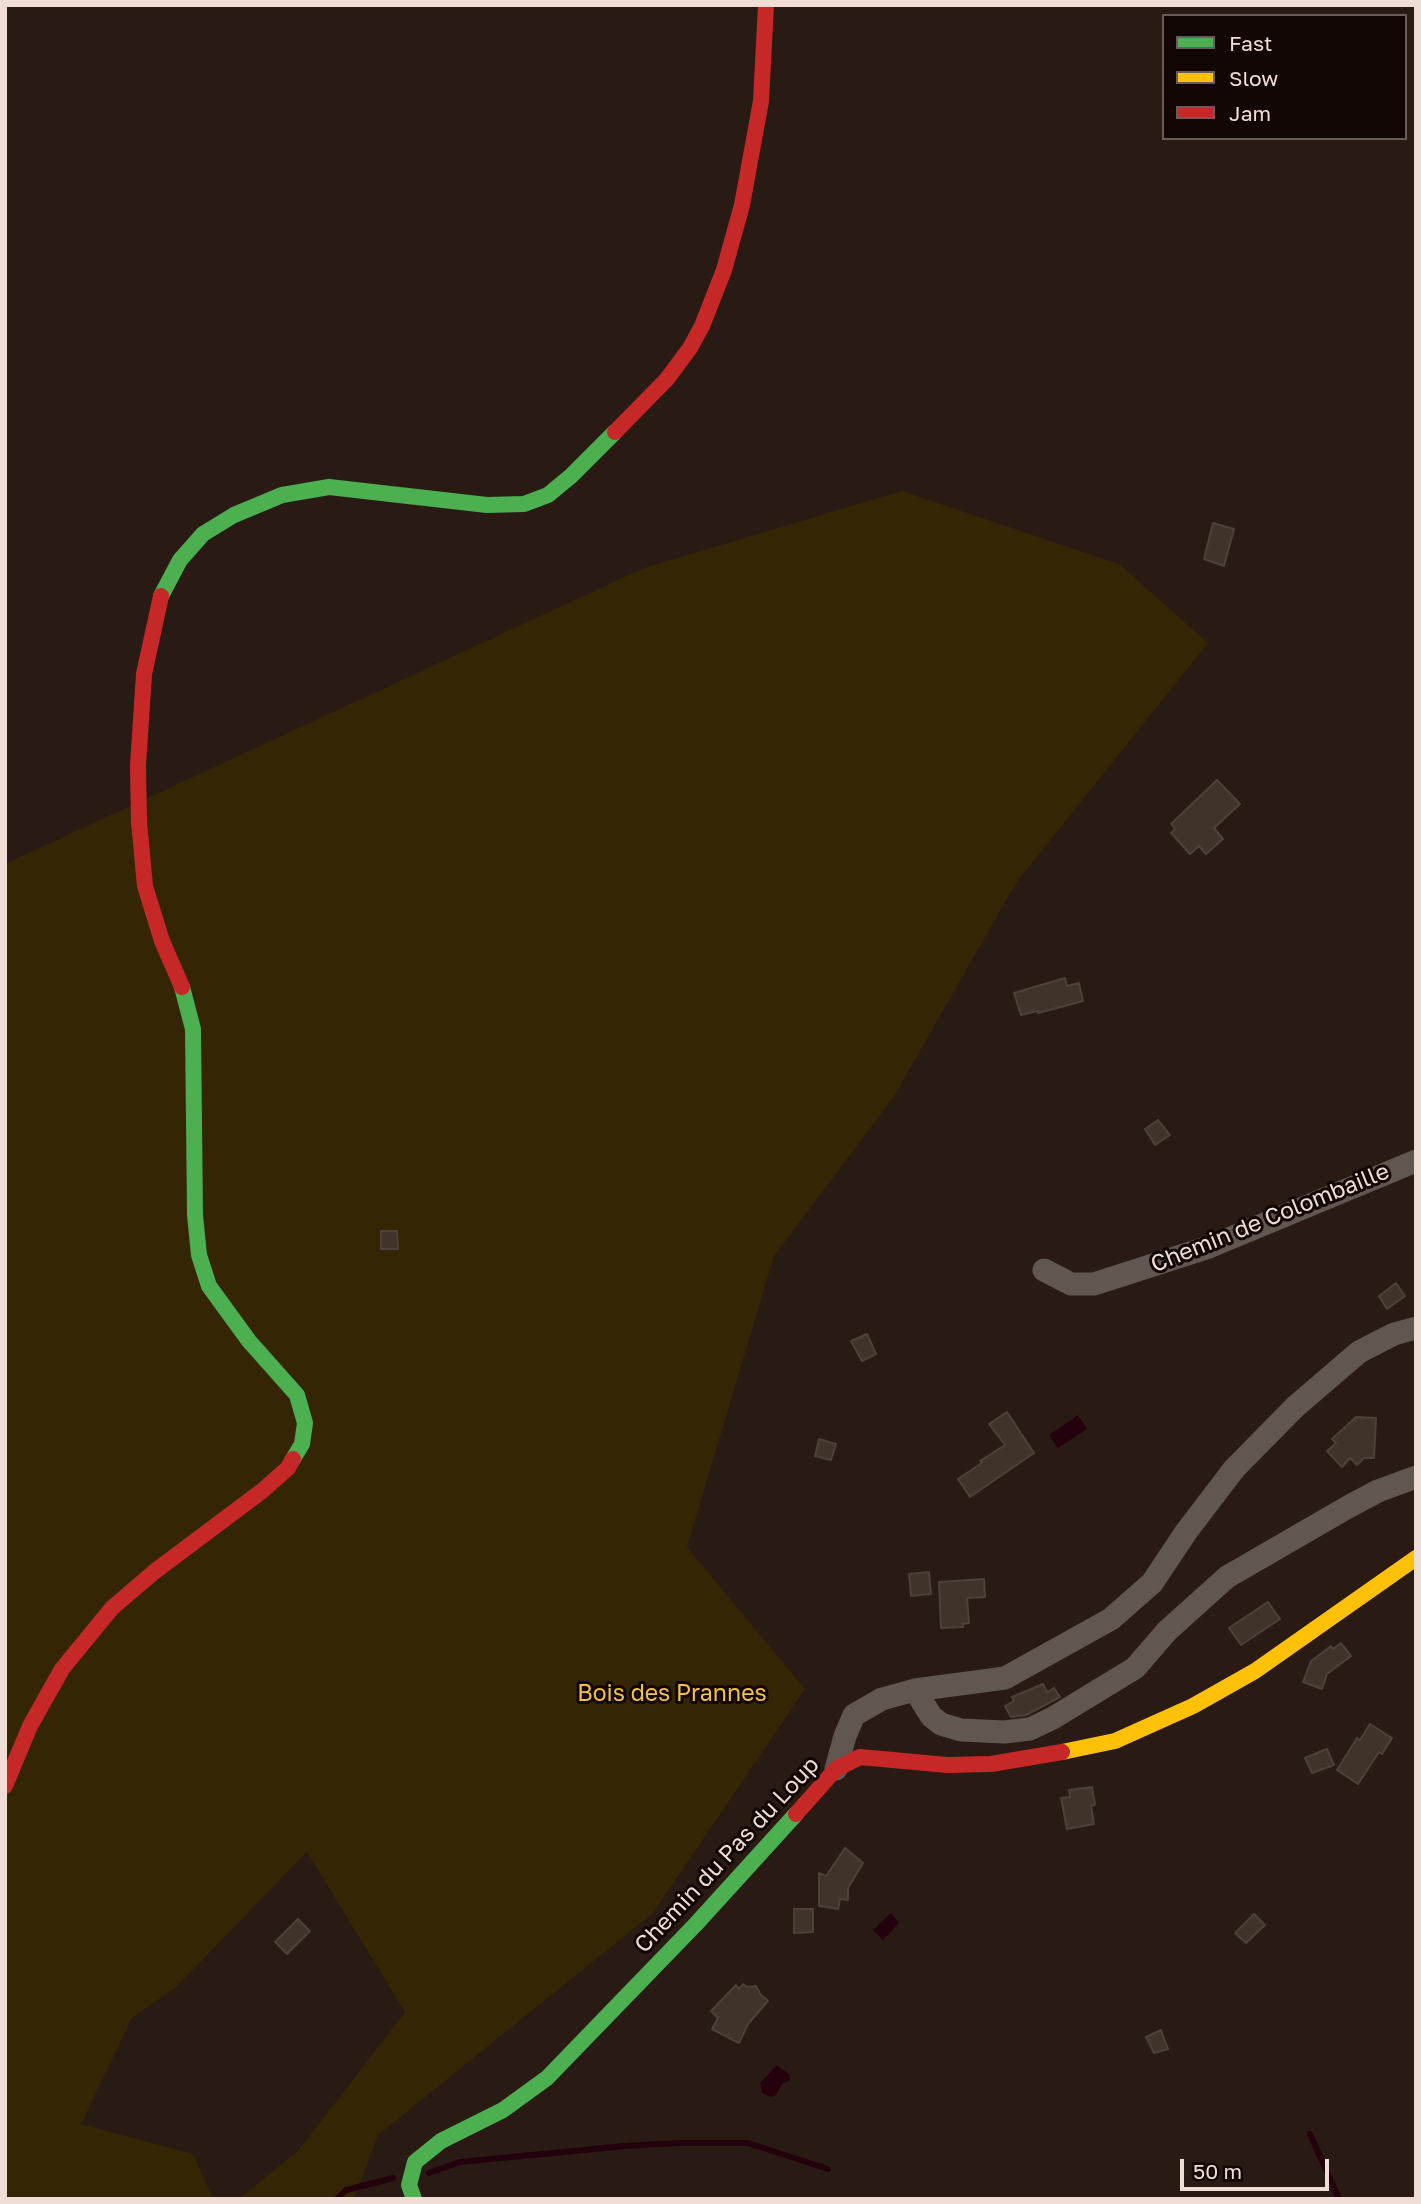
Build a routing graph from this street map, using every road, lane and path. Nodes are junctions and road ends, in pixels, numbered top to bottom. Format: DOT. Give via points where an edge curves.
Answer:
graph roads {
  1 [pos="766,5"];
  2 [pos="1416,1161"];
  3 [pos="1044,1270"];
  4 [pos="1416,1328"];
  5 [pos="1416,1478"];
  6 [pos="1416,1558"];
  7 [pos="915,1690"];
  8 [pos="836,1769"];
  9 [pos="5,1786"];
  10 [pos="414,2199"];
  1 -- 9 [label="street" via="761,101 742,205 702,326 667,379 571,475 548,495 524,504 329,487 282,495 203,534 162,591 144,674 139,822 145,886 193,1029 199,1255 209,1286 248,1341 297,1395 305,1423 302,1444 288,1468 112,1608 62,1670 30,1726"];
  2 -- 3 [label="street, Chemin de Colombaille" via="1209,1247 1094,1284 1072,1284"];
  4 -- 7 [label="street" via="1359,1352 1295,1407 1234,1469 1152,1583 1111,1619 1005,1678"];
  5 -- 7 [label="street" via="1378,1491 1227,1577 1167,1631 1135,1668 1030,1729 961,1731 930,1716"];
  6 -- 8 [label="street, Chemin du Pas du Loup" via="1255,1671 1193,1706 1115,1741 991,1764 860,1758"];
  7 -- 8 [label="street" via="882,1699 854,1715"];
  8 -- 10 [label="street, Chemin du Pas du Loup" via="696,1924 547,2078 503,2109 441,2141 415,2162 409,2185"];
}
